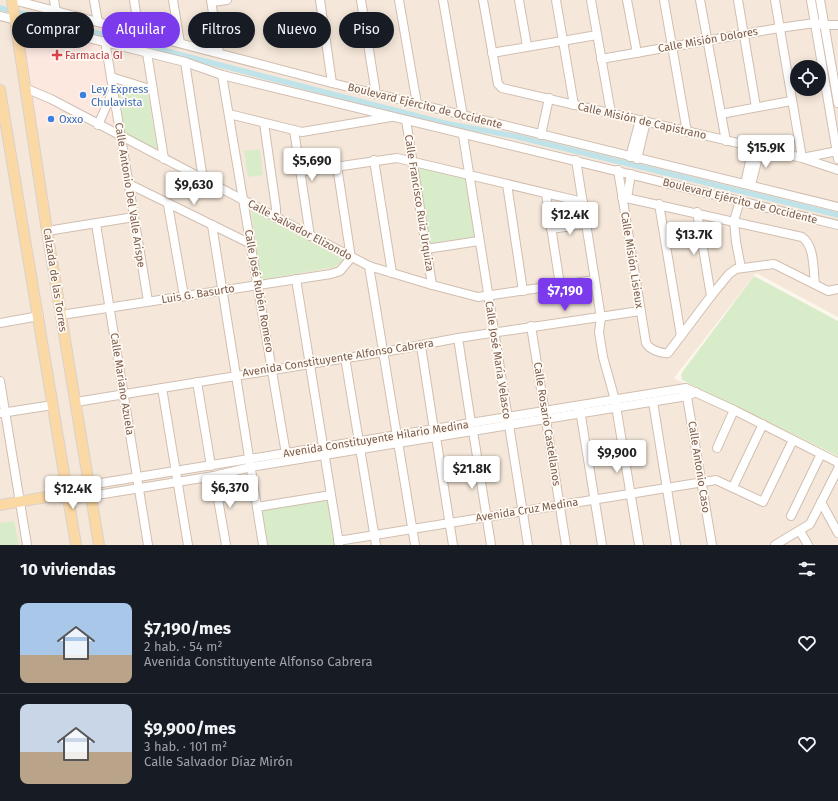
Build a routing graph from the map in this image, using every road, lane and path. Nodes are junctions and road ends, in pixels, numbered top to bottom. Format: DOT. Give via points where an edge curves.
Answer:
graph roads {
  1 [pos="54,0"];
  2 [pos="94,0"];
  3 [pos="134,0"];
  4 [pos="173,0"];
  5 [pos="227,0"];
  6 [pos="320,0"];
  7 [pos="361,0"];
  8 [pos="399,0"];
  9 [pos="443,0"];
  10 [pos="483,0"];
  11 [pos="519,0"];
  12 [pos="556,0"];
  13 [pos="591,0"];
  14 [pos="627,0"];
  15 [pos="664,0"];
  16 [pos="700,0"];
  17 [pos="738,0"];
  18 [pos="775,0"];
  19 [pos="811,0"];
  20 [pos="820,0"];
  21 [pos="211,1"];
  22 [pos="13,7"];
  23 [pos="56,12"];
  24 [pos="136,12"];
  25 [pos="175,12"];
  26 [pos="0,16"];
  27 [pos="94,21"];
  28 [pos="98,22"];
  29 [pos="102,23"];
  30 [pos="815,23"];
  31 [pos="824,25"];
  32 [pos="838,25"];
  33 [pos="779,28"];
  34 [pos="744,33"];
  35 [pos="597,35"];
  36 [pos="102,40"];
  37 [pos="706,40"];
  38 [pos="563,41"];
  39 [pos="180,43"];
  40 [pos="527,46"];
  41 [pos="672,46"];
  42 [pos="106,48"];
  43 [pos="130,48"];
  44 [pos="492,52"];
  45 [pos="147,53"];
  46 [pos="219,53"];
  47 [pos="637,53"];
  48 [pos="601,59"];
  49 [pos="185,62"];
  50 [pos="834,64"];
  51 [pos="222,75"];
  52 [pos="111,77"];
  53 [pos="332,83"];
  54 [pos="25,88"];
  55 [pos="0,90"];
  56 [pos="153,90"];
  57 [pos="113,91"];
  58 [pos="376,94"];
  59 [pos="549,98"];
  60 [pos="791,101"];
  61 [pos="838,103"];
  62 [pos="417,104"];
  63 [pos="574,105"];
  64 [pos="756,107"];
  65 [pos="611,113"];
  66 [pos="229,114"];
  67 [pos="721,114"];
  68 [pos="463,116"];
  69 [pos="396,117"];
  70 [pos="406,120"];
  71 [pos="643,121"];
  72 [pos="3,122"];
  73 [pos="264,123"];
  74 [pos="98,125"];
  75 [pos="294,130"];
  76 [pos="687,132"];
  77 [pos="463,135"];
  78 [pos="541,135"];
  79 [pos="121,137"];
  80 [pos="726,141"];
  81 [pos="757,148"];
  82 [pos="837,154"];
  83 [pos="633,158"];
  84 [pos="802,158"];
  85 [pos="164,159"];
  86 [pos="374,160"];
  87 [pos="576,160"];
  88 [pos="412,162"];
  89 [pos="337,166"];
  90 [pos="618,170"];
  91 [pos="838,170"];
  92 [pos="300,172"];
  93 [pos="632,174"];
  94 [pos="468,175"];
  95 [pos="203,179"];
  96 [pos="128,184"];
  97 [pos="507,184"];
  98 [pos="748,184"];
  99 [pos="546,194"];
  100 [pos="624,197"];
  101 [pos="244,200"];
  102 [pos="740,200"];
  103 [pos="583,202"];
  104 [pos="168,204"];
  105 [pos="659,204"];
  106 [pos="838,207"];
  107 [pos="697,212"];
  108 [pos="134,217"];
  109 [pos="276,218"];
  110 [pos="734,221"];
  111 [pos="96,224"];
  112 [pos="586,224"];
  113 [pos="212,225"];
  114 [pos="838,225"];
  115 [pos="551,229"];
  116 [pos="47,231"];
  117 [pos="310,236"];
  118 [pos="479,241"];
  119 [pos="251,244"];
  120 [pos="426,249"];
  121 [pos="351,258"];
  122 [pos="369,266"];
  123 [pos="741,268"];
  124 [pos="392,273"];
  125 [pos="296,279"];
  126 [pos="595,280"];
  127 [pos="815,284"];
  128 [pos="258,285"];
  129 [pos="432,285"];
  130 [pos="560,285"];
  131 [pos="222,290"];
  132 [pos="838,290"];
  133 [pos="523,291"];
  134 [pos="828,291"];
  135 [pos="184,296"];
  136 [pos="488,296"];
  137 [pos="711,296"];
  138 [pos="838,296"];
  139 [pos="148,301"];
  140 [pos="109,308"];
  141 [pos="640,311"];
  142 [pos="61,315"];
  143 [pos="39,316"];
  144 [pos="601,318"];
  145 [pos="0,322"];
  146 [pos="531,326"];
  147 [pos="494,332"];
  148 [pos="681,336"];
  149 [pos="458,338"];
  150 [pos="421,346"];
  151 [pos="384,352"];
  152 [pos="345,357"];
  153 [pos="310,363"];
  154 [pos="272,369"];
  155 [pos="236,375"];
  156 [pos="0,381"];
  157 [pos="197,382"];
  158 [pos="162,388"];
  159 [pos="687,392"];
  160 [pos="124,395"];
  161 [pos="76,402"];
  162 [pos="653,402"];
  163 [pos="616,404"];
  164 [pos="53,405"];
  165 [pos="580,410"];
  166 [pos="734,410"];
  167 [pos="3,413"];
  168 [pos="545,416"];
  169 [pos="508,422"];
  170 [pos="763,424"];
  171 [pos="472,427"];
  172 [pos="435,434"];
  173 [pos="398,439"];
  174 [pos="793,440"];
  175 [pos="359,446"];
  176 [pos="717,448"];
  177 [pos="324,451"];
  178 [pos="286,454"];
  179 [pos="821,454"];
  180 [pos="250,463"];
  181 [pos="838,465"];
  182 [pos="211,466"];
  183 [pos="176,471"];
  184 [pos="214,476"];
  185 [pos="137,478"];
  186 [pos="177,482"];
  187 [pos="702,483"];
  188 [pos="89,485"];
  189 [pos="666,487"];
  190 [pos="733,487"];
  191 [pos="139,488"];
  192 [pos="630,493"];
  193 [pos="64,495"];
  194 [pos="331,495"];
  195 [pos="91,496"];
  196 [pos="594,499"];
  197 [pos="20,502"];
  198 [pos="822,502"];
  199 [pos="560,504"];
  200 [pos="0,505"];
  201 [pos="257,507"];
  202 [pos="522,511"];
  203 [pos="487,516"];
  204 [pos="791,516"];
  205 [pos="450,522"];
  206 [pos="412,528"];
  207 [pos="800,531"];
  208 [pos="838,533"];
  209 [pos="375,535"];
  210 [pos="339,543"];
  211 [pos="27,545"];
  212 [pos="76,545"];
  213 [pos="99,545"];
  214 [pos="148,545"];
  215 [pos="188,545"];
  216 [pos="226,545"];
  217 [pos="263,545"];
  218 [pos="376,545"];
  219 [pos="415,545"];
  220 [pos="453,545"];
  221 [pos="492,545"];
  222 [pos="528,545"];
  223 [pos="566,545"];
  224 [pos="602,545"];
  225 [pos="639,545"];
  226 [pos="676,545"];
  227 [pos="712,545"];
  228 [pos="775,545"];
  229 [pos="808,545"];
  1 -- 23 [label="street"];
  2 -- 28 [label="street"];
  3 -- 24 [label="street"];
  4 -- 25 [label="street"];
  5 -- 21 [label="street"];
  6 -- 53 [label="street"];
  7 -- 58 [label="street"];
  8 -- 62 [label="street"];
  9 -- 68 [label="street"];
  10 -- 44 [label="street"];
  11 -- 40 [label="street"];
  12 -- 38 [label="street"];
  13 -- 35 [label="street"];
  14 -- 47 [label="street"];
  15 -- 41 [label="street"];
  16 -- 37 [label="street"];
  17 -- 34 [label="street"];
  18 -- 33 [label="street"];
  19 -- 30 [label="street"];
  20 -- 31 [label="street"];
  21 -- 46 [label="street"];
  22 -- 23 [label="street, Boulevard Ejército de Occidente"];
  22 -- 26 [label="street"];
  22 -- 36 [label="street, Boulevard Ejército de Occidente"];
  22 -- 54 [label="main road, Calzada de las Torres"];
  27 -- 28 [label="street, Boulevard Ejército de Occidente"];
  28 -- 29 [label="street, Boulevard Ejército de Occidente"];
  30 -- 31 [label="street"];
  30 -- 33 [label="street, Calle Misión Dolores"];
  30 -- 82 [label="street"];
  31 -- 32 [label="street"];
  31 -- 50 [label="street"];
  33 -- 34 [label="street, Calle Misión Dolores"];
  33 -- 60 [label="street"];
  34 -- 37 [label="street, Calle Misión Dolores"];
  34 -- 64 [label="street"];
  35 -- 38 [label="street"];
  35 -- 48 [label="street"];
  37 -- 41 [label="street, Calle Misión Dolores"];
  37 -- 67 [label="street"];
  38 -- 40 [label="street"];
  38 -- 63 [label="street"];
  39 -- 46 [label="street, Boulevard Ejército de Occidente"];
  40 -- 44 [label="street"];
  41 -- 47 [label="street, Calle Misión Dolores"];
  41 -- 76 [label="street"];
  42 -- 52 [label="street, Calle Antonio Del Valle Arispe"];
  43 -- 45 [label="street, Boulevard Ejército de Occidente"];
  44 -- 59 [label="street, Calle Misión de Capistrano" via="498,84 502,88"];
  45 -- 49 [label="street, Boulevard Ejército de Occidente"];
  45 -- 56 [label="street"];
  46 -- 53 [label="street, Boulevard Ejército de Occidente"];
  47 -- 48 [label="street, Calle Misión Dolores"];
  48 -- 65 [label="street"];
  49 -- 51 [label="street, Boulevard Ejército de Occidente"];
  49 -- 95 [label="street"];
  50 -- 61 [label="street"];
  51 -- 66 [label="street, Calle José Rubén Romero"];
  51 -- 69 [label="street, Boulevard Ejército de Occidente"];
  52 -- 56 [label="street"];
  52 -- 57 [label="street, Calle Antonio Del Valle Arispe"];
  53 -- 58 [label="street, Boulevard Ejército de Occidente"];
  54 -- 74 [label="street, Calle Salvador Elizondo"];
  54 -- 116 [label="main road, Calzada de las Torres"];
  55 -- 72 [label="main road, Calzada de las Torres"];
  56 -- 85 [label="street"];
  57 -- 74 [label="street"];
  57 -- 79 [label="street, Calle Antonio Del Valle Arispe"];
  58 -- 62 [label="street, Boulevard Ejército de Occidente"];
  59 -- 63 [label="street, Calle Misión de Capistrano"];
  59 -- 78 [label="street"];
  60 -- 64 [label="street"];
  60 -- 84 [label="street"];
  62 -- 68 [label="street, Boulevard Ejército de Occidente"];
  63 -- 65 [label="street, Calle Misión de Capistrano"];
  64 -- 67 [label="street"];
  65 -- 71 [label="street, Calle Misión de Capistrano"];
  66 -- 73 [label="street"];
  66 -- 101 [label="street, Calle José Rubén Romero"];
  67 -- 80 [label="street"];
  68 -- 78 [label="street, Boulevard Ejército de Occidente"];
  69 -- 70 [label="street, Boulevard Ejército de Occidente"];
  69 -- 75 [label="street" via="309,132"];
  70 -- 77 [label="street, Boulevard Ejército de Occidente"];
  70 -- 88 [label="street, Calle Francisco Ruiz Urquiza"];
  71 -- 76 [label="street, Calle Misión de Capistrano"];
  71 -- 83 [label="street"];
  72 -- 143 [label="main road, Calzada de las Torres"];
  73 -- 75 [label="street"];
  73 -- 109 [label="street"];
  74 -- 79 [label="street, Calle Salvador Elizondo"];
  75 -- 92 [label="street"];
  76 -- 80 [label="street, Calle Misión de Capistrano"];
  77 -- 87 [label="street, Boulevard Ejército de Occidente"];
  77 -- 94 [label="street, Calle José María Velasco"];
  78 -- 83 [label="street, Boulevard Ejército de Occidente"];
  79 -- 85 [label="street, Calle Salvador Elizondo"];
  79 -- 96 [label="street, Calle Antonio Del Valle Arispe"];
  80 -- 81 [label="street, Calle Misión de Capistrano"];
  81 -- 84 [label="street, Calle Misión de Capistrano"];
  81 -- 98 [label="street"];
  82 -- 84 [label="street"];
  83 -- 98 [label="street, Boulevard Ejército de Occidente"];
  84 -- 91 [label="street, Calle Misión de Capistrano"];
  85 -- 95 [label="street, Calle Salvador Elizondo"];
  86 -- 88 [label="street" via="390,158"];
  86 -- 89 [label="street"];
  86 -- 124 [label="street"];
  87 -- 90 [label="street, Boulevard Ejército de Occidente"];
  87 -- 103 [label="street"];
  88 -- 94 [label="street"];
  88 -- 120 [label="street, Calle Francisco Ruiz Urquiza"];
  89 -- 92 [label="street"];
  89 -- 121 [label="street"];
  90 -- 93 [label="street, Boulevard Ejército de Occidente"];
  90 -- 100 [label="street, Calle Misión Lisieux"];
  92 -- 117 [label="street"];
  93 -- 100 [label="street, Calle Misión Lisieux"];
  93 -- 102 [label="street, Boulevard Ejército de Occidente"];
  94 -- 97 [label="street"];
  94 -- 118 [label="street, Calle José María Velasco"];
  95 -- 101 [label="street, Calle Salvador Elizondo"];
  96 -- 104 [label="street"];
  96 -- 108 [label="street, Calle Antonio Del Valle Arispe"];
  97 -- 99 [label="street"];
  97 -- 133 [label="street"];
  98 -- 106 [label="street, Boulevard Ejército de Occidente"];
  99 -- 103 [label="street"];
  99 -- 115 [label="street"];
  100 -- 105 [label="street"];
  100 -- 141 [label="street, Calle Misión Lisieux"];
  101 -- 109 [label="street, Calle Salvador Elizondo"];
  101 -- 119 [label="street, Calle José Rubén Romero"];
  102 -- 110 [label="street"];
  102 -- 114 [label="street, Boulevard Ejército de Occidente"];
  103 -- 112 [label="street"];
  104 -- 113 [label="street"];
  104 -- 135 [label="street"];
  105 -- 107 [label="street"];
  105 -- 148 [label="street"];
  107 -- 110 [label="street"];
  107 -- 137 [label="street"];
  108 -- 111 [label="street"];
  108 -- 139 [label="street, Calle Antonio Del Valle Arispe"];
  109 -- 117 [label="street, Calle Salvador Elizondo"];
  110 -- 123 [label="street"];
  110 -- 127 [label="street" via="807,240"];
  111 -- 116 [label="street"];
  111 -- 140 [label="street, Calle Mariano Azuela"];
  112 -- 115 [label="street"];
  112 -- 126 [label="street"];
  113 -- 119 [label="street"];
  113 -- 131 [label="street"];
  115 -- 130 [label="street"];
  116 -- 142 [label="main road, Calzada de las Torres"];
  117 -- 121 [label="street, Calle Salvador Elizondo"];
  118 -- 120 [label="street"];
  118 -- 136 [label="street, Calle José María Velasco"];
  119 -- 128 [label="street, Calle José Rubén Romero"];
  120 -- 129 [label="street, Calle Francisco Ruiz Urquiza"];
  121 -- 122 [label="street, Calle Salvador Elizondo"];
  121 -- 125 [label="street, Luis G. Basurto" via="340,271"];
  122 -- 124 [label="street, Calle Salvador Elizondo"];
  122 -- 151 [label="street"];
  123 -- 127 [label="street" via="774,264"];
  123 -- 137 [label="street" via="729,274"];
  124 -- 129 [label="street, Calle Salvador Elizondo"];
  125 -- 128 [label="street, Luis G. Basurto"];
  125 -- 153 [label="street"];
  126 -- 130 [label="street, Calle Salvador Elizondo"];
  126 -- 144 [label="street"];
  127 -- 134 [label="street"];
  128 -- 131 [label="street, Luis G. Basurto"];
  128 -- 154 [label="street, Calle José Rubén Romero"];
  129 -- 136 [label="street, Calle Salvador Elizondo" via="470,296"];
  130 -- 133 [label="street, Calle Salvador Elizondo"];
  131 -- 135 [label="street, Luis G. Basurto"];
  131 -- 155 [label="street"];
  132 -- 134 [label="street"];
  133 -- 136 [label="street, Calle Salvador Elizondo"];
  134 -- 138 [label="street"];
  135 -- 139 [label="street, Luis G. Basurto"];
  136 -- 147 [label="street, Calle José María Velasco"];
  137 -- 148 [label="street"];
  139 -- 140 [label="street, Luis G. Basurto"];
  140 -- 142 [label="street, Luis G. Basurto"];
  140 -- 160 [label="street, Calle Mariano Azuela"];
  141 -- 144 [label="street, Avenida Constituyente Alfonso Cabrera"];
  141 -- 148 [label="street, Calle Misión Lisieux" via="646,343 650,348 668,353"];
  142 -- 161 [label="main road, Calzada de las Torres"];
  143 -- 145 [label="street"];
  143 -- 164 [label="main road, Calzada de las Torres"];
  144 -- 146 [label="street, Avenida Constituyente Alfonso Cabrera"];
  144 -- 163 [label="street" via="599,332 602,357"];
  146 -- 147 [label="street, Avenida Constituyente Alfonso Cabrera"];
  146 -- 168 [label="street, Calle Rosario Castellanos"];
  147 -- 149 [label="street, Avenida Constituyente Alfonso Cabrera"];
  147 -- 169 [label="street, Calle José María Velasco"];
  149 -- 150 [label="street, Avenida Constituyente Alfonso Cabrera"];
  149 -- 171 [label="street"];
  150 -- 151 [label="street, Avenida Constituyente Alfonso Cabrera"];
  150 -- 172 [label="street"];
  151 -- 152 [label="street, Avenida Constituyente Alfonso Cabrera"];
  151 -- 173 [label="street"];
  152 -- 153 [label="street, Avenida Constituyente Alfonso Cabrera"];
  152 -- 175 [label="street"];
  153 -- 154 [label="street, Avenida Constituyente Alfonso Cabrera"];
  153 -- 177 [label="street"];
  154 -- 155 [label="street, Avenida Constituyente Alfonso Cabrera"];
  154 -- 178 [label="street, Calle José Rubén Romero"];
  155 -- 157 [label="street, Avenida Constituyente Alfonso Cabrera"];
  155 -- 180 [label="street"];
  156 -- 167 [label="street"];
  157 -- 158 [label="street, Avenida Constituyente Alfonso Cabrera"];
  157 -- 182 [label="street"];
  158 -- 160 [label="street, Avenida Constituyente Alfonso Cabrera"];
  158 -- 183 [label="street"];
  159 -- 162 [label="street, Avenida Constituyente Hilario Medina"];
  159 -- 163 [label="street, Avenida Constituyente Hilario Medina"];
  159 -- 166 [label="street" via="696,392"];
  159 -- 187 [label="street, Calle Antonio Caso"];
  160 -- 161 [label="street, Avenida Constituyente Alfonso Cabrera"];
  160 -- 185 [label="street, Calle Mariano Azuela"];
  161 -- 188 [label="main road, Calzada de las Torres"];
  162 -- 163 [label="street, Avenida Constituyente Hilario Medina"];
  162 -- 189 [label="street"];
  163 -- 165 [label="street, Avenida Constituyente Hilario Medina"];
  163 -- 192 [label="street"];
  164 -- 167 [label="street"];
  164 -- 193 [label="main road, Calzada de las Torres"];
  165 -- 168 [label="street, Avenida Constituyente Hilario Medina"];
  165 -- 196 [label="street"];
  166 -- 170 [label="street"];
  166 -- 176 [label="street"];
  167 -- 197 [label="street"];
  168 -- 169 [label="street, Avenida Constituyente Hilario Medina"];
  168 -- 199 [label="street, Calle Rosario Castellanos"];
  169 -- 171 [label="street, Avenida Constituyente Hilario Medina"];
  169 -- 202 [label="street, Calle José María Velasco"];
  170 -- 174 [label="street"];
  170 -- 190 [label="street"];
  171 -- 172 [label="street, Avenida Constituyente Hilario Medina"];
  171 -- 203 [label="street"];
  172 -- 173 [label="street, Avenida Constituyente Hilario Medina"];
  172 -- 205 [label="street"];
  173 -- 175 [label="street, Avenida Constituyente Hilario Medina"];
  173 -- 206 [label="street"];
  174 -- 179 [label="street"];
  174 -- 190 [label="street" via="762,502"];
  175 -- 177 [label="street, Avenida Constituyente Hilario Medina"];
  175 -- 209 [label="street"];
  177 -- 178 [label="street, Avenida Constituyente Hilario Medina"];
  177 -- 180 [label="street, Avenida Constituyente Hilario Medina"];
  177 -- 194 [label="street"];
  178 -- 180 [label="street, Avenida Constituyente Hilario Medina"];
  179 -- 181 [label="street"];
  179 -- 204 [label="street"];
  180 -- 182 [label="street, Avenida Constituyente Hilario Medina"];
  180 -- 184 [label="street, Avenida Constituyente Hilario Medina"];
  180 -- 201 [label="street"];
  181 -- 198 [label="street"];
  182 -- 183 [label="street, Avenida Constituyente Hilario Medina"];
  183 -- 185 [label="street, Avenida Constituyente Hilario Medina"];
  183 -- 186 [label="street"];
  184 -- 186 [label="street, Avenida Constituyente Hilario Medina"];
  184 -- 216 [label="street"];
  185 -- 188 [label="street, Avenida Constituyente Hilario Medina"];
  185 -- 191 [label="street, Calle Mariano Azuela"];
  186 -- 191 [label="street, Avenida Constituyente Hilario Medina"];
  186 -- 215 [label="street"];
  187 -- 189 [label="street, Avenida Cruz Medina"];
  187 -- 190 [label="street, Avenida Cruz Medina" via="716,480"];
  187 -- 227 [label="street, Calle Antonio Caso"];
  188 -- 193 [label="main road, Avenida Constituyente Hilario Medina"];
  188 -- 195 [label="main road, Calzada de las Torres"];
  189 -- 192 [label="street, Avenida Cruz Medina"];
  189 -- 226 [label="street"];
  191 -- 195 [label="street, Avenida Constituyente Hilario Medina"];
  191 -- 214 [label="street, Calle Mariano Azuela"];
  192 -- 196 [label="street, Avenida Cruz Medina"];
  192 -- 225 [label="street"];
  193 -- 195 [label="main road, Avenida Constituyente Hilario Medina"];
  193 -- 197 [label="main road, Avenida Constituyente Hilario Medina"];
  193 -- 212 [label="main road, Calzada de las Torres"];
  194 -- 201 [label="street"];
  194 -- 210 [label="street"];
  195 -- 213 [label="main road, Calzada de las Torres"];
  196 -- 199 [label="street, Avenida Cruz Medina"];
  196 -- 224 [label="street"];
  197 -- 200 [label="main road, Avenida Constituyente Hilario Medina"];
  197 -- 211 [label="street"];
  198 -- 207 [label="street" via="810,524"];
  198 -- 208 [label="street"];
  199 -- 202 [label="street, Avenida Cruz Medina"];
  199 -- 223 [label="street, Calle Rosario Castellanos"];
  201 -- 217 [label="street"];
  202 -- 203 [label="street, Avenida Cruz Medina"];
  202 -- 222 [label="street, Calle José María Velasco"];
  203 -- 205 [label="street, Avenida Cruz Medina"];
  203 -- 221 [label="street"];
  205 -- 206 [label="street, Avenida Cruz Medina"];
  205 -- 220 [label="street"];
  206 -- 209 [label="street, Avenida Cruz Medina"];
  206 -- 219 [label="street"];
  207 -- 228 [label="street"];
  207 -- 229 [label="street"];
  209 -- 210 [label="street, Avenida Cruz Medina"];
  209 -- 218 [label="street"];
}
